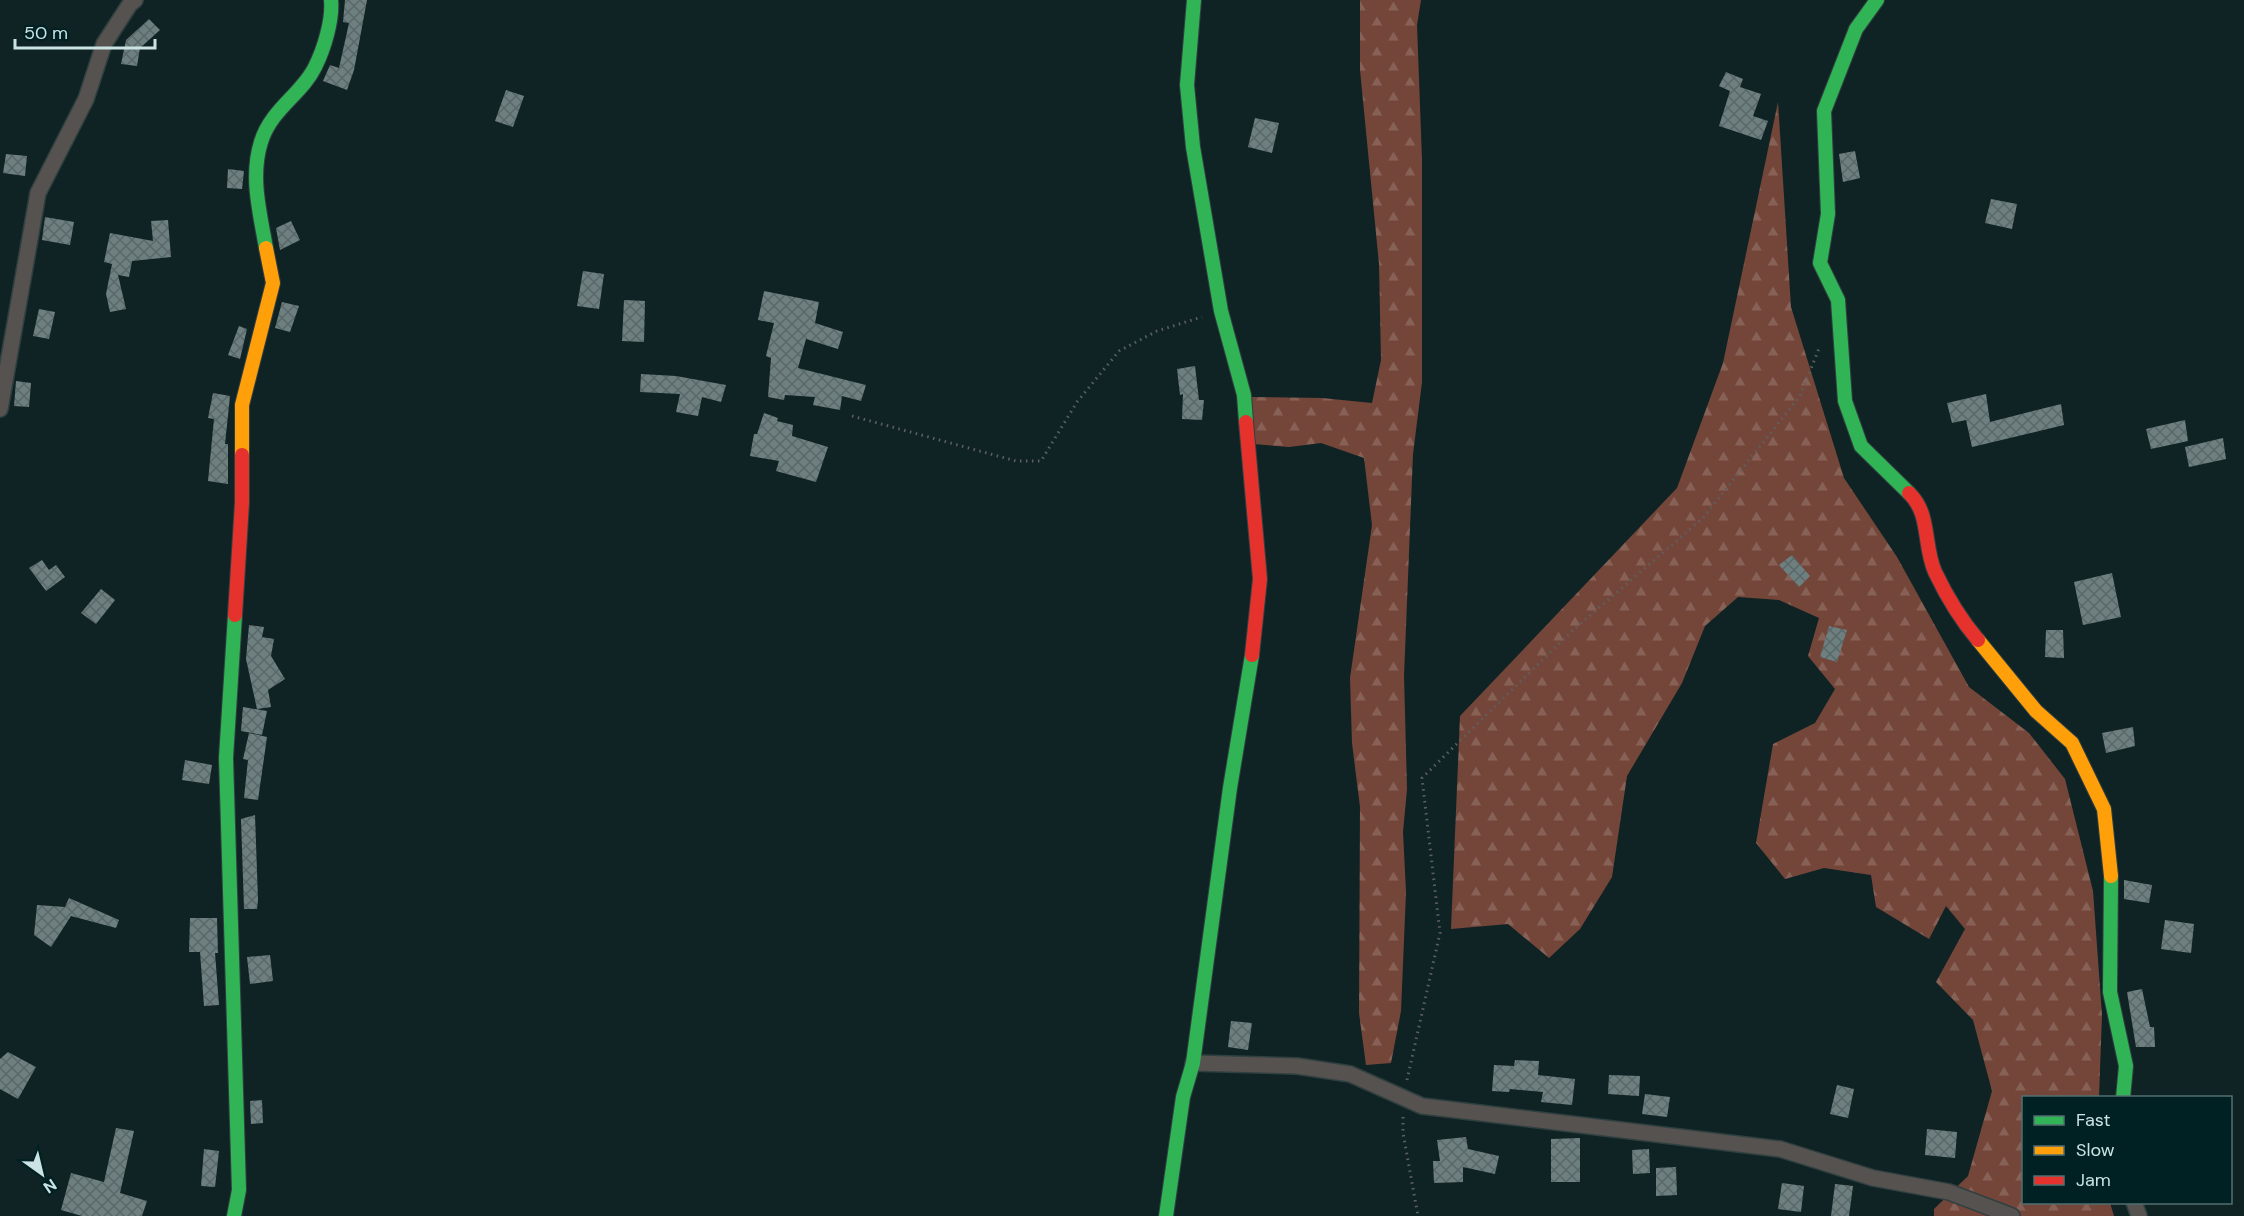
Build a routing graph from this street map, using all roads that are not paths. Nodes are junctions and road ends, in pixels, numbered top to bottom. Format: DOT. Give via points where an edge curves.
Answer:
graph roads {
  1 [pos="135,0"];
  2 [pos="331,0"];
  3 [pos="1194,0"];
  4 [pos="1877,0"];
  5 [pos="0,409"];
  6 [pos="1193,1063"];
  7 [pos="2123,1096"];
  8 [pos="234,1216"];
  9 [pos="1166,1216"];
  10 [pos="2012,1216"];
  1 -- 5 [label="street" via="104,44 86,99 38,193"];
  2 -- 8 [label="street" via="332,13 315,68 275,114 261,142 255,189 273,283 242,405 242,503 226,758 239,1190"];
  3 -- 6 [label="street" via="1187,84 1193,147 1221,311 1244,395 1260,579"];
  4 -- 7 [label="street" via="1856,29 1824,111 1828,214 1820,263 1838,300 1845,401 1862,446 1920,503 1934,570 1967,627 2036,711 2072,743 2104,809 2111,877 2109,992 2126,1066"];
  6 -- 9 [label="street" via="1183,1097"];
  6 -- 10 [label="street" via="1297,1066 1350,1074 1422,1106 1780,1149 1874,1178 1949,1192"];
}
